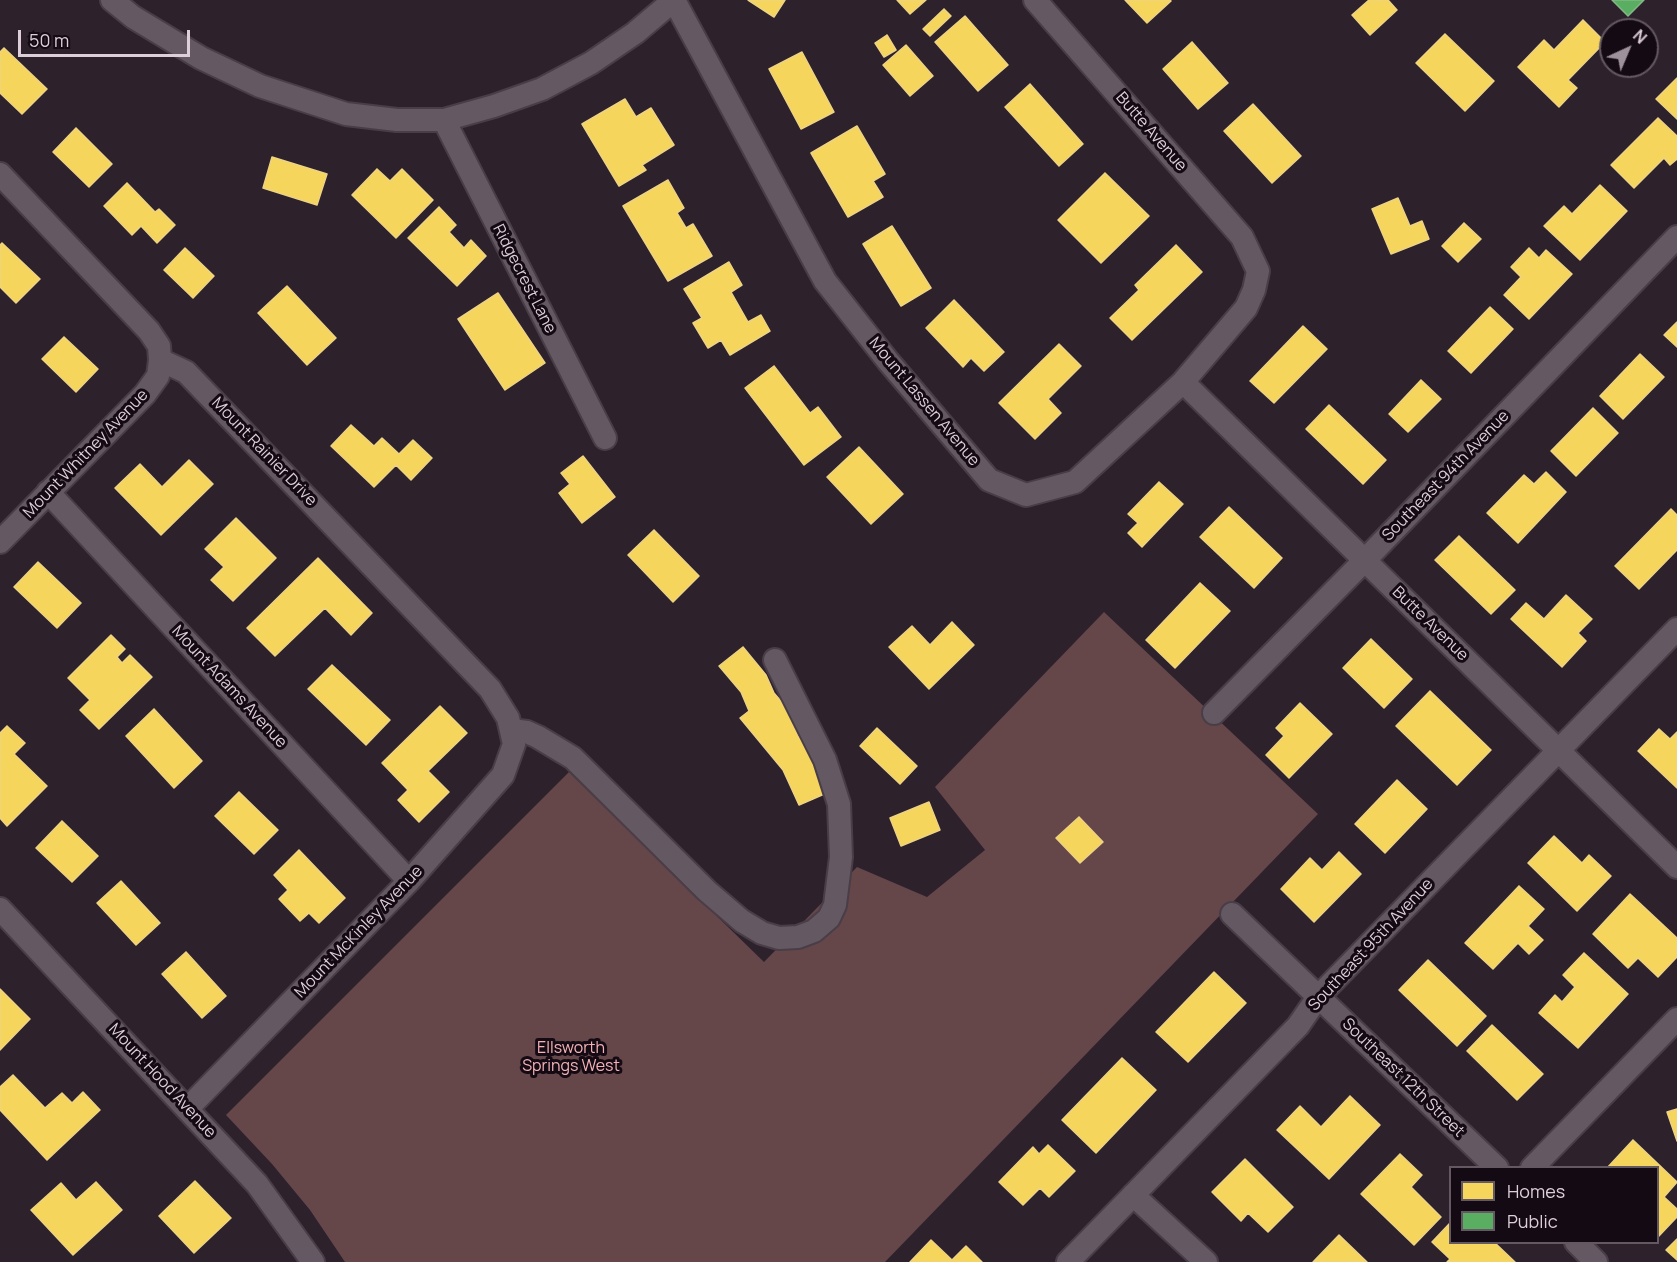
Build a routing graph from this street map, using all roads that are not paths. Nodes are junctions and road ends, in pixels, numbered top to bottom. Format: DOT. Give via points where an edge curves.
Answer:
graph roads {
  1 [pos="112,0"];
  2 [pos="674,0"];
  3 [pos="1035,0"];
  4 [pos="444,120"];
  5 [pos="0,174"];
  6 [pos="1677,237"];
  7 [pos="1258,271"];
  8 [pos="160,360"];
  9 [pos="1183,382"];
  10 [pos="605,438"];
  11 [pos="48,492"];
  12 [pos="0,542"];
  13 [pos="1365,560"];
  14 [pos="1677,629"];
  15 [pos="775,660"];
  16 [pos="1214,713"];
  17 [pos="513,737"];
  18 [pos="1559,751"];
  19 [pos="1677,867"];
  20 [pos="409,882"];
  21 [pos="0,909"];
  22 [pos="1232,914"];
  23 [pos="1318,997"];
  24 [pos="1677,1019"];
  25 [pos="188,1108"];
  26 [pos="1496,1166"];
  27 [pos="1533,1166"];
  28 [pos="1133,1196"];
  29 [pos="1578,1244"];
  30 [pos="313,1262"];
  31 [pos="1068,1262"];
  32 [pos="1206,1262"];
  33 [pos="1596,1262"];
  1 -- 4 [label="street" via="201,58 260,86 346,114"];
  2 -- 4 [label="street" via="591,63 542,88"];
  2 -- 9 [label="street, Mount Lassen Avenue" via="825,281 989,480 1026,495 1075,482"];
  3 -- 7 [label="street, Butte Avenue" via="1242,237"];
  4 -- 10 [label="street, Ridgecrest Lane"];
  5 -- 8 [label="street" via="149,331 159,346"];
  6 -- 13 [label="street, Southeast 94th Avenue"];
  7 -- 9 [label="street, Mount Lassen Avenue" via="1246,308"];
  8 -- 11 [label="street, Mount Whitney Avenue" via="158,376 145,394"];
  8 -- 17 [label="street, Mount Rainier Drive" via="186,372 490,689 508,718"];
  9 -- 13 [label="street, Butte Avenue"];
  11 -- 12 [label="street, Mount Whitney Avenue"];
  11 -- 20 [label="street, Mount Adams Avenue"];
  13 -- 16 [label="street, Southeast 94th Avenue"];
  13 -- 18 [label="street, Butte Avenue"];
  14 -- 18 [label="street, Southeast 95th Avenue"];
  15 -- 17 [label="street" via="825,760 839,804 841,857 835,905 829,918 814,931 798,937 778,938 742,921 573,758 527,732"];
  17 -- 20 [label="street, Mount McKinley Avenue" via="503,775"];
  18 -- 19 [label="street, Butte Avenue"];
  18 -- 23 [label="street, Southeast 95th Avenue"];
  20 -- 25 [label="street, Mount McKinley Avenue"];
  21 -- 25 [label="street, Mount Hood Avenue"];
  22 -- 23 [label="street, Southeast 12th Street"];
  23 -- 26 [label="street, Southeast 12th Street"];
  23 -- 28 [label="street, Southeast 95th Avenue" via="1298,1026"];
  24 -- 27 [label="street"];
  25 -- 30 [label="street, Mount Hood Avenue" via="257,1184"];
  28 -- 31 [label="street, Southeast 95th Avenue"];
  28 -- 32 [label="street"];
  29 -- 33 [label="street"];
}
